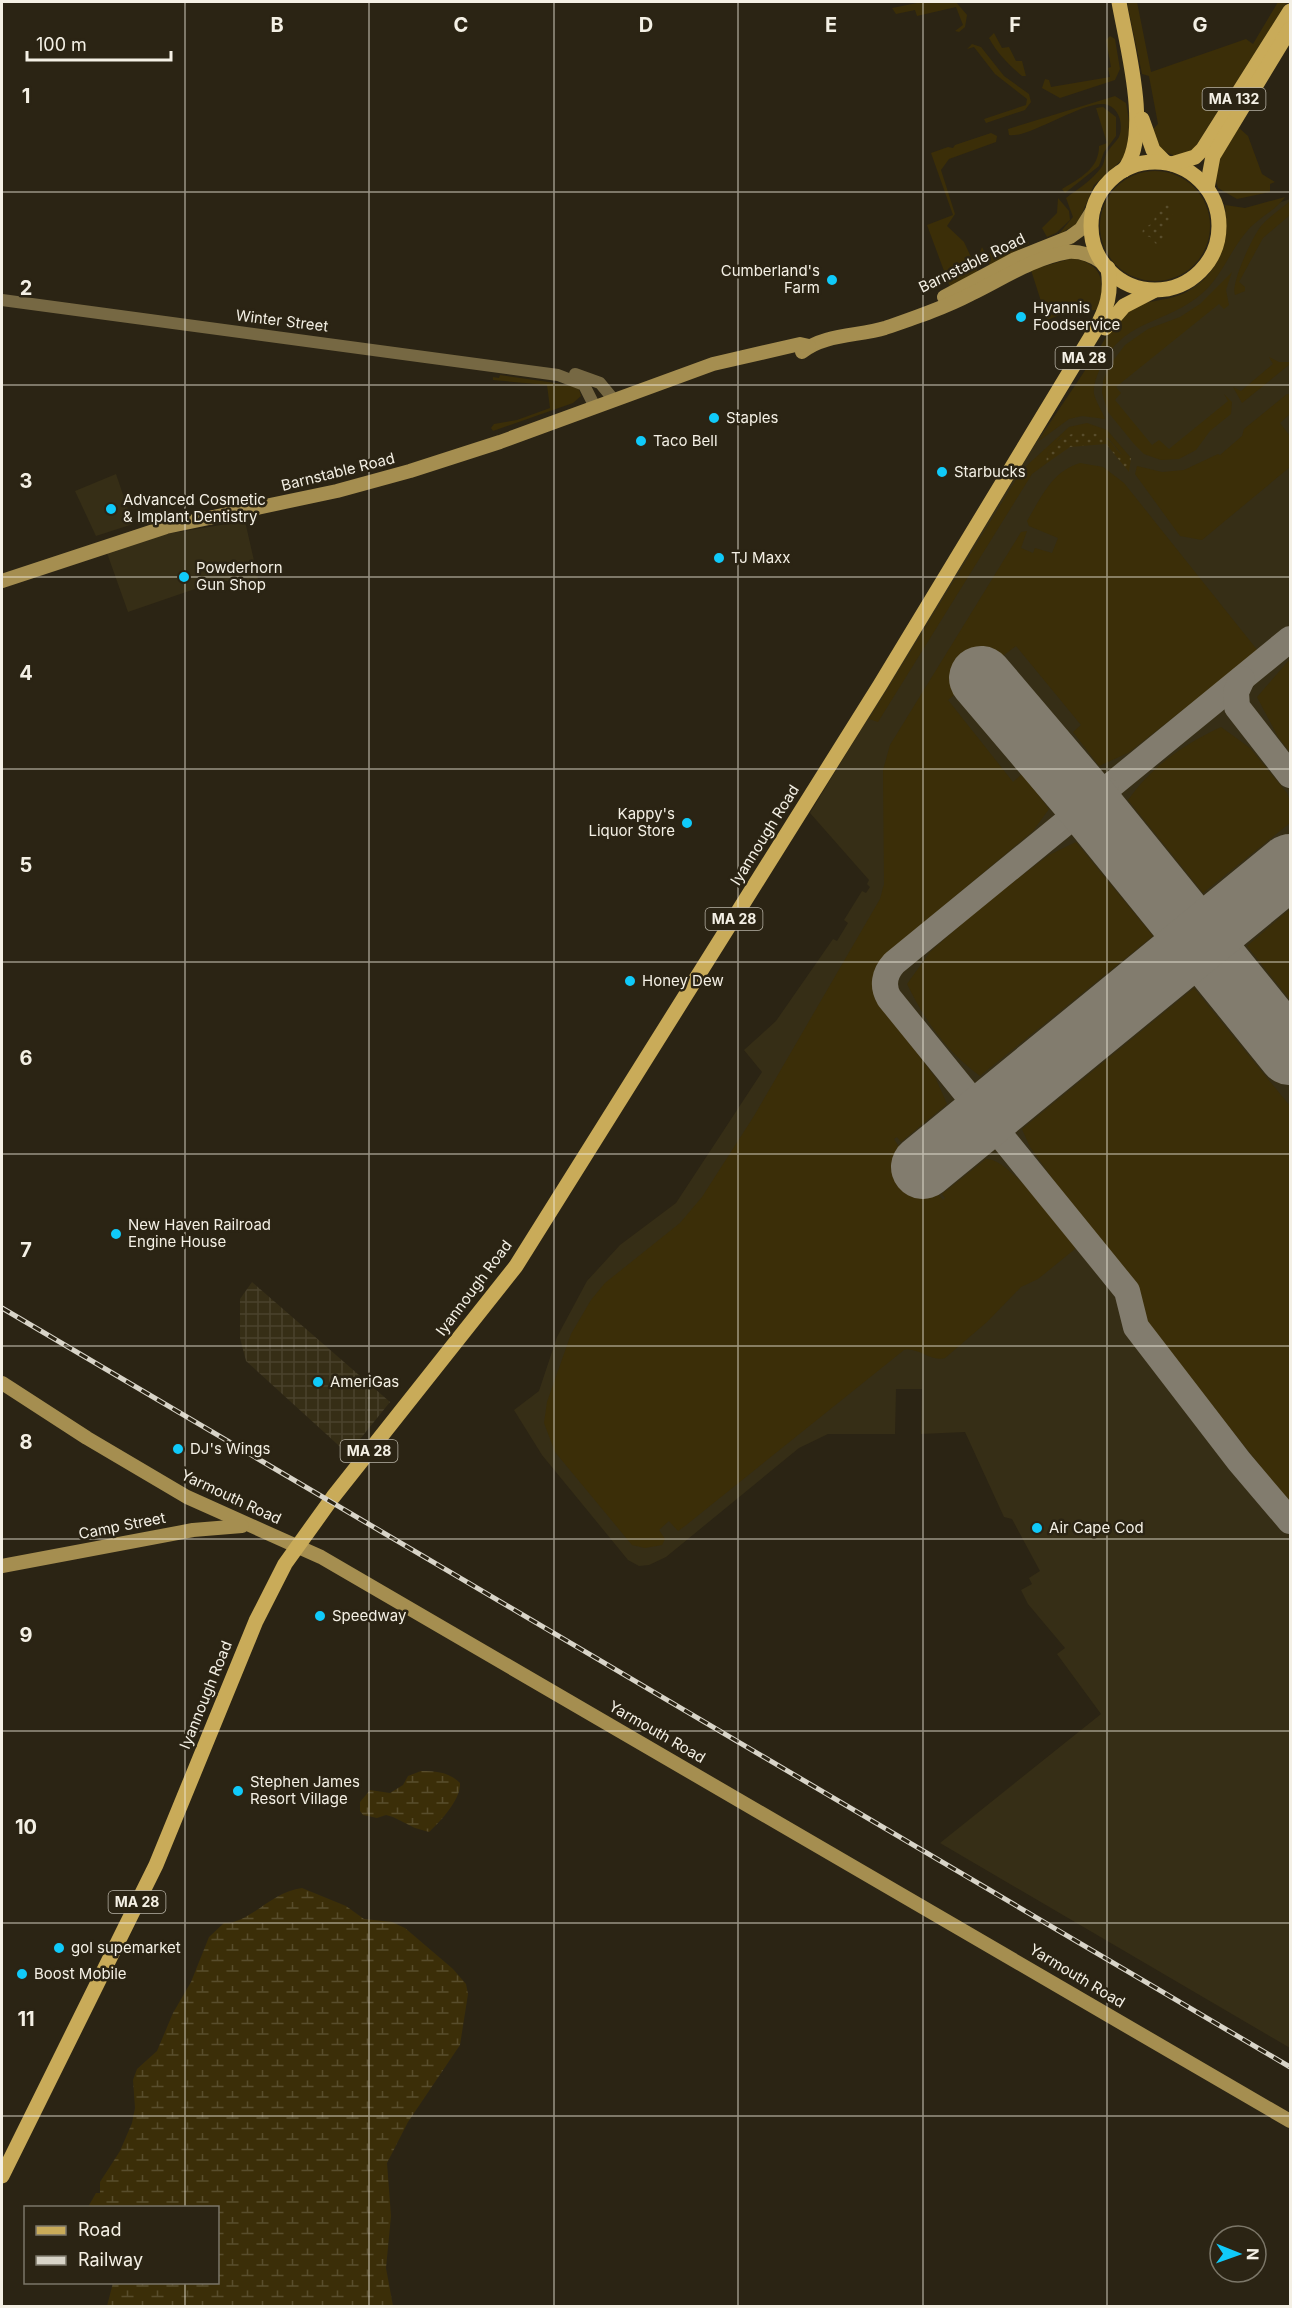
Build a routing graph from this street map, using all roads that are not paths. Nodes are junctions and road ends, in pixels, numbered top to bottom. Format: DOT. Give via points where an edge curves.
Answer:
graph roads {
  1 [pos="1119,2"];
  2 [pos="1290,10"];
  3 [pos="1290,29"];
  4 [pos="1133,85"];
  5 [pos="1169,163"];
  6 [pos="1124,170"];
  7 [pos="1207,188"];
  8 [pos="1094,208"];
  9 [pos="1105,266"];
  10 [pos="1159,290"];
  11 [pos="2,300"];
  12 [pos="854,334"];
  13 [pos="558,375"];
  14 [pos="614,400"];
  15 [pos="595,407"];
  16 [pos="1026,445"];
  17 [pos="2,580"];
  18 [pos="2,1383"];
  19 [pos="197,1502"];
  20 [pos="250,1527"];
  21 [pos="193,1530"];
  22 [pos="297,1546"];
  23 [pos="2,1566"];
  24 [pos="1290,2121"];
  25 [pos="2,2176"];
  1 -- 4 [label="main road, MA 28"];
  2 -- 5 [label="main road, MA 132" via="1203,149 1195,158"];
  3 -- 7 [label="main road, MA 132" via="1214,156"];
  4 -- 5 [label="main road, MA 28" via="1153,150"];
  4 -- 6 [label="main road, MA 28" via="1137,141"];
  5 -- 6 [label="main road" via="1144,163"];
  5 -- 7 [label="main road, MA 28" via="1192,173"];
  6 -- 8 [label="main road, MA 28" via="1107,183"];
  7 -- 10 [label="main road, MA 28" via="1219,222 1214,250 1192,278"];
  8 -- 9 [label="main road, MA 28" via="1092,237"];
  8 -- 12 [label="main road, Barnstable Road" via="1081,229 1070,237 1015,259 942,298 869,324"];
  9 -- 10 [label="main road" via="1131,285"];
  9 -- 12 [label="main road, Barnstable Road" via="1088,255 1067,252 1013,272 928,313"];
  9 -- 16 [label="main road, Iyannough Road / MA 28" via="1111,288 1107,306"];
  10 -- 16 [label="main road, Iyannough Road / MA 28" via="1132,300 1114,315"];
  11 -- 13 [label="street, Winter Street"];
  12 -- 14 [label="main road, Barnstable Road" via="713,364"];
  13 -- 14 [label="street, Winter Street" via="568,373 591,379 605,387"];
  13 -- 15 [label="street, Winter Street" via="584,385"];
  14 -- 15 [label="main road, Barnstable Road"];
  15 -- 17 [label="main road, Barnstable Road" via="410,471 166,527"];
  16 -- 22 [label="main road, Iyannough Road / MA 28" via="516,1266"];
  18 -- 19 [label="main road, Yarmouth Road"];
  19 -- 20 [label="main road, Yarmouth Road"];
  19 -- 21 [label="main road" via="199,1516"];
  20 -- 21 [label="main road, Camp Street"];
  20 -- 22 [label="main road, Yarmouth Road"];
  21 -- 23 [label="main road, Camp Street"];
  22 -- 24 [label="main road, Yarmouth Road" via="571,1700"];
  22 -- 25 [label="main road, Iyannough Road / MA 28" via="256,1621 156,1865"];
}
